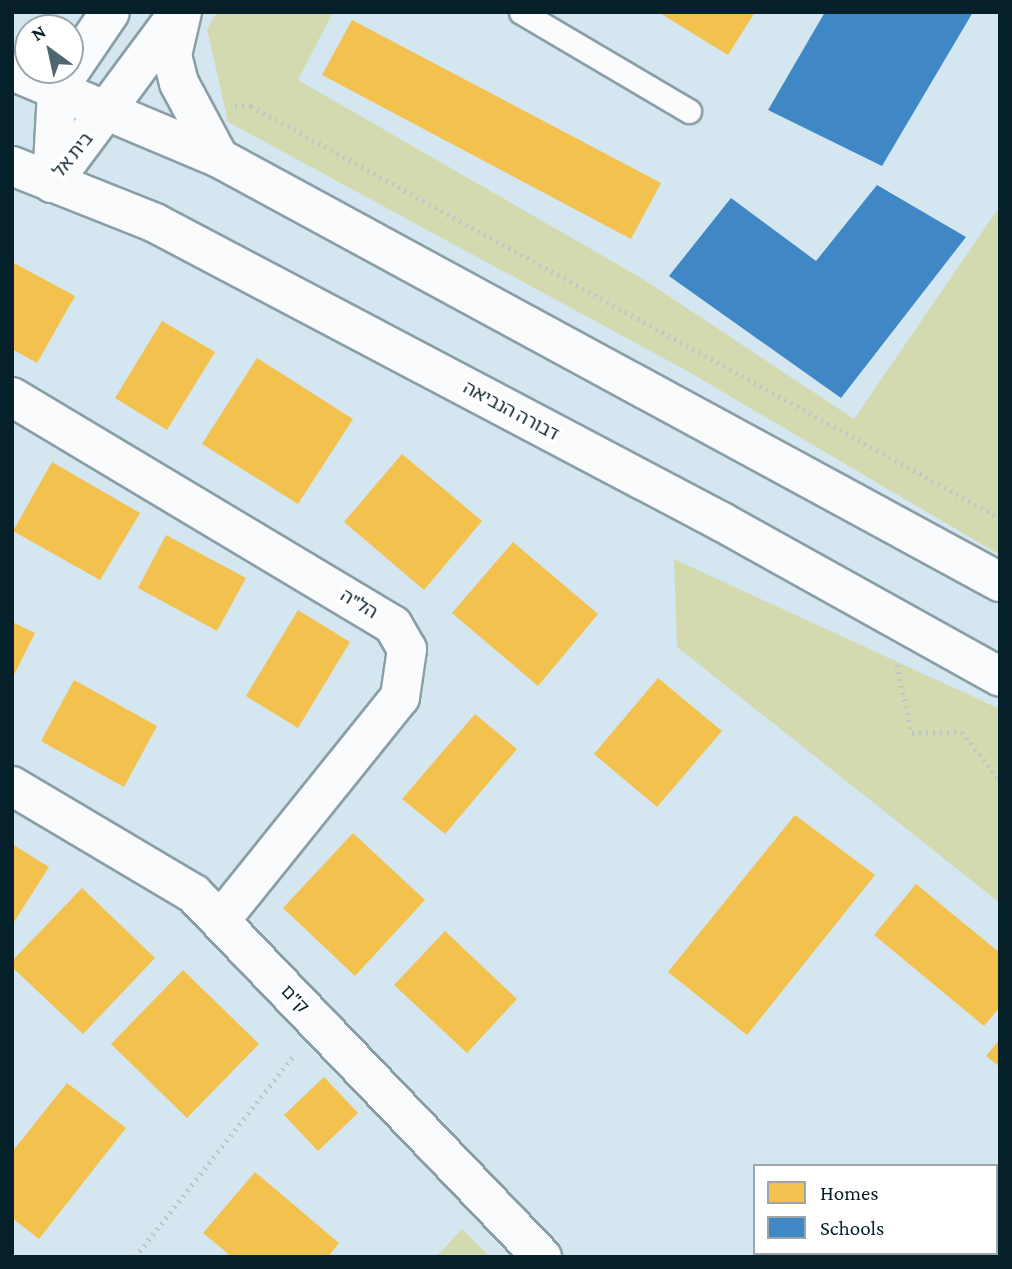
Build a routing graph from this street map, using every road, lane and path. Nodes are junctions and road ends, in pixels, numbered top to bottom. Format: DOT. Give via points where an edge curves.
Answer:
graph roads {
  1 [pos="110,12"];
  2 [pos="180,12"];
  3 [pos="521,12"];
  4 [pos="12,71"];
  5 [pos="57,90"];
  6 [pos="189,101"];
  7 [pos="689,111"];
  8 [pos="106,113"];
  9 [pos="219,158"];
  10 [pos="12,166"];
  11 [pos="52,183"];
  12 [pos="12,397"];
  13 [pos="1000,517"];
  14 [pos="1000,582"];
  15 [pos="885,614"];
  16 [pos="1000,677"];
  17 [pos="1000,781"];
  18 [pos="12,786"];
  19 [pos="220,921"];
  20 [pos="319,1024"];
  21 [pos="135,1257"];
  22 [pos="542,1257"];
  1 -- 5 [label="street"];
  2 -- 6 [label="street" via="172,55"];
  2 -- 8 [label="street, בית אל"];
  3 -- 7 [label="lane"];
  4 -- 5 [label="street"];
  5 -- 8 [label="street"];
  5 -- 11 [label="street, בית אל"];
  6 -- 9 [label="street"];
  6 -- 13 [label="path" via="251,106"];
  8 -- 9 [label="street"];
  8 -- 11 [label="street, בית אל"];
  9 -- 14 [label="street"];
  10 -- 11 [label="street, דבורה הנביאה"];
  11 -- 15 [label="street, דבורה הנביאה" via="155,223 722,522"];
  12 -- 19 [label="street, הל\"ה" via="393,625 407,649 400,697"];
  15 -- 16 [label="street, דבורה הנביאה"];
  15 -- 17 [label="path" via="912,733 962,732"];
  18 -- 19 [label="street, ק\"ם" via="194,894"];
  19 -- 20 [label="street, ק\"ם"];
  20 -- 21 [label="path"];
  20 -- 22 [label="street, ק\"ם"];
}
